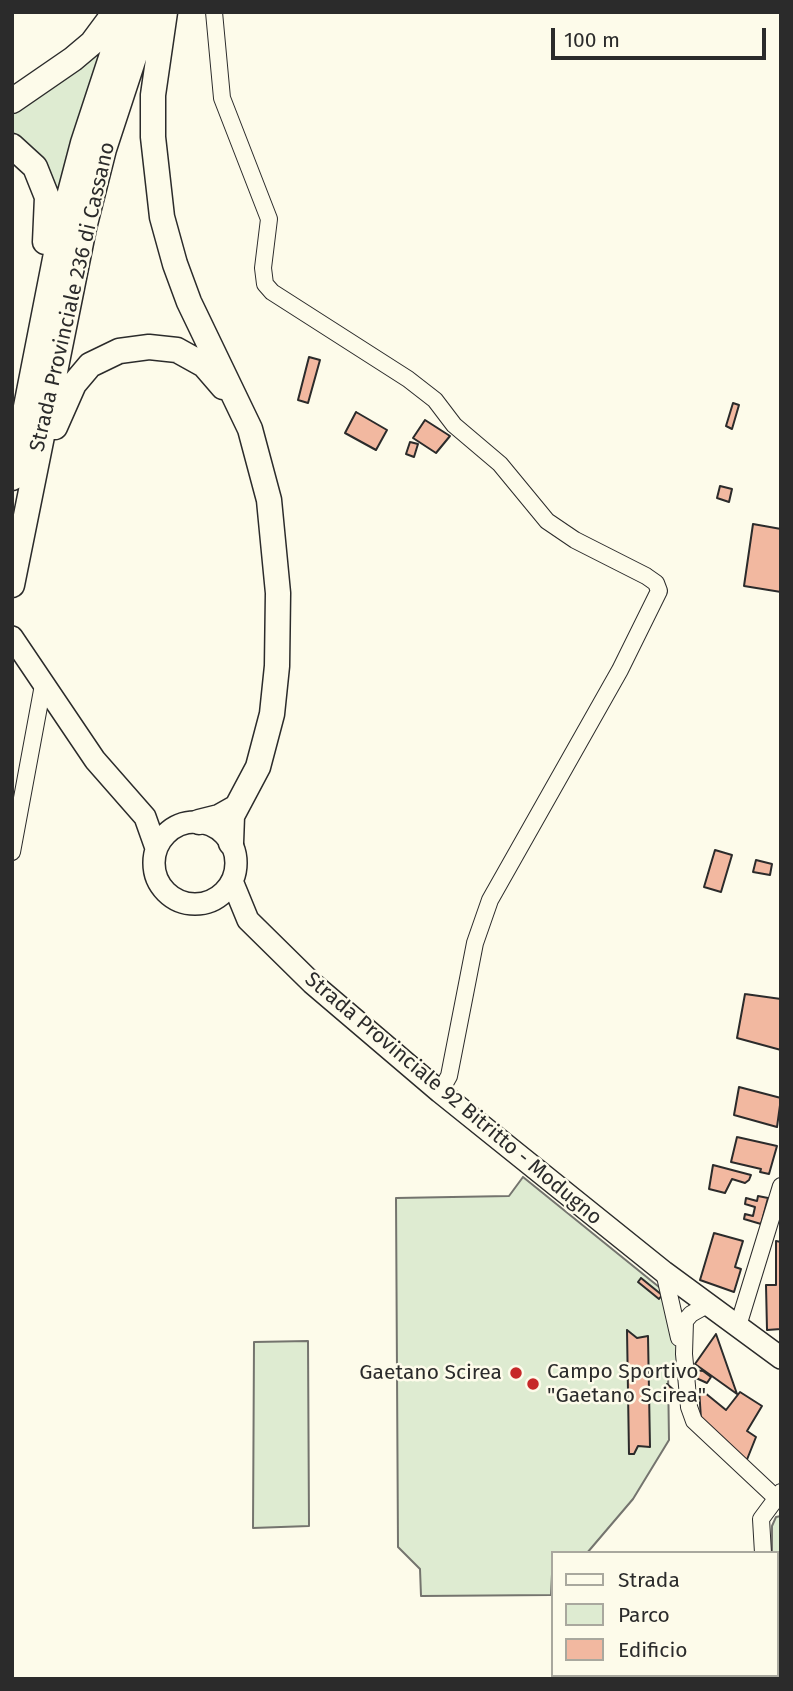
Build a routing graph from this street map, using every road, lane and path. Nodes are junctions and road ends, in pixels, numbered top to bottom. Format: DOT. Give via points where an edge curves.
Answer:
graph roads {
  1 [pos="115,12"];
  2 [pos="126,12"];
  3 [pos="149,12"];
  4 [pos="165,12"];
  5 [pos="214,12"];
  6 [pos="12,101"];
  7 [pos="12,146"];
  8 [pos="250,429"];
  9 [pos="18,450"];
  10 [pos="12,478"];
  11 [pos="12,585"];
  12 [pos="12,597"];
  13 [pos="12,638"];
  14 [pos="43,685"];
  15 [pos="235,808"];
  16 [pos="145,817"];
  17 [pos="189,823"];
  18 [pos="231,843"];
  19 [pos="156,848"];
  20 [pos="12,852"];
  21 [pos="232,881"];
  22 [pos="200,904"];
  23 [pos="248,920"];
  24 [pos="440,1092"];
  25 [pos="781,1186"];
  26 [pos="664,1272"];
  27 [pos="708,1305"];
  28 [pos="738,1326"];
  29 [pos="684,1354"];
  30 [pos="781,1358"];
  31 [pos="778,1494"];
  32 [pos="763,1551"];
  1 -- 6 [label="highway" via="83,51"];
  2 -- 9 [label="highway, Strada Provinciale 236 di Cassano" via="62,223"];
  3 -- 11 [label="highway, Strada Provinciale 236 di Cassano" via="104,149 84,228"];
  4 -- 8 [label="highway" via="153,95 162,217 190,302"];
  5 -- 24 [label="street" via="222,98 269,219 265,284 435,400 454,425 500,464 547,522 646,576 659,591 620,670 490,900 475,943 449,1076"];
  7 -- 9 [label="highway" via="35,167 47,197 48,215 24,364"];
  8 -- 12 [label="highway" via="204,365 177,350 119,351 90,365 57,416 35,527"];
  8 -- 15 [label="highway" via="271,522 278,593 277,666 265,746"];
  9 -- 10 [label="highway, Strada Provinciale 236 di Cassano"];
  13 -- 14 [label="main road"];
  14 -- 16 [label="main road" via="95,760"];
  14 -- 20 [label="street"];
  15 -- 17 [label="highway" via="219,817"];
  15 -- 18 [label="highway"];
  16 -- 17 [label="main road"];
  16 -- 19 [label="main road"];
  17 -- 18 [label="main road" via="212,825"];
  17 -- 19 [label="main road" via="162,838"];
  18 -- 21 [label="main road" via="235,855"];
  19 -- 22 [label="main road" via="153,862 163,888 173,898"];
  21 -- 22 [label="main road" via="224,892"];
  21 -- 23 [label="main road"];
  22 -- 23 [label="main road" via="218,906"];
  23 -- 24 [label="main road, Strada Provinciale 92 Bitritto - Modugno" via="312,983"];
  24 -- 26 [label="main road, Strada Provinciale 92 Bitritto - Modugno"];
  25 -- 28 [label="street"];
  26 -- 27 [label="main road, Strada Provinciale 92 Bitritto - Modugno"];
  26 -- 29 [label="street"];
  27 -- 28 [label="main road, Strada Provinciale 92 Bitritto - Modugno"];
  27 -- 29 [label="street" via="685,1321"];
  28 -- 30 [label="main road, Strada Provinciale 92 Bitritto - Modugno"];
  29 -- 31 [label="street" via="694,1421"];
  31 -- 32 [label="street" via="761,1519"];
}
